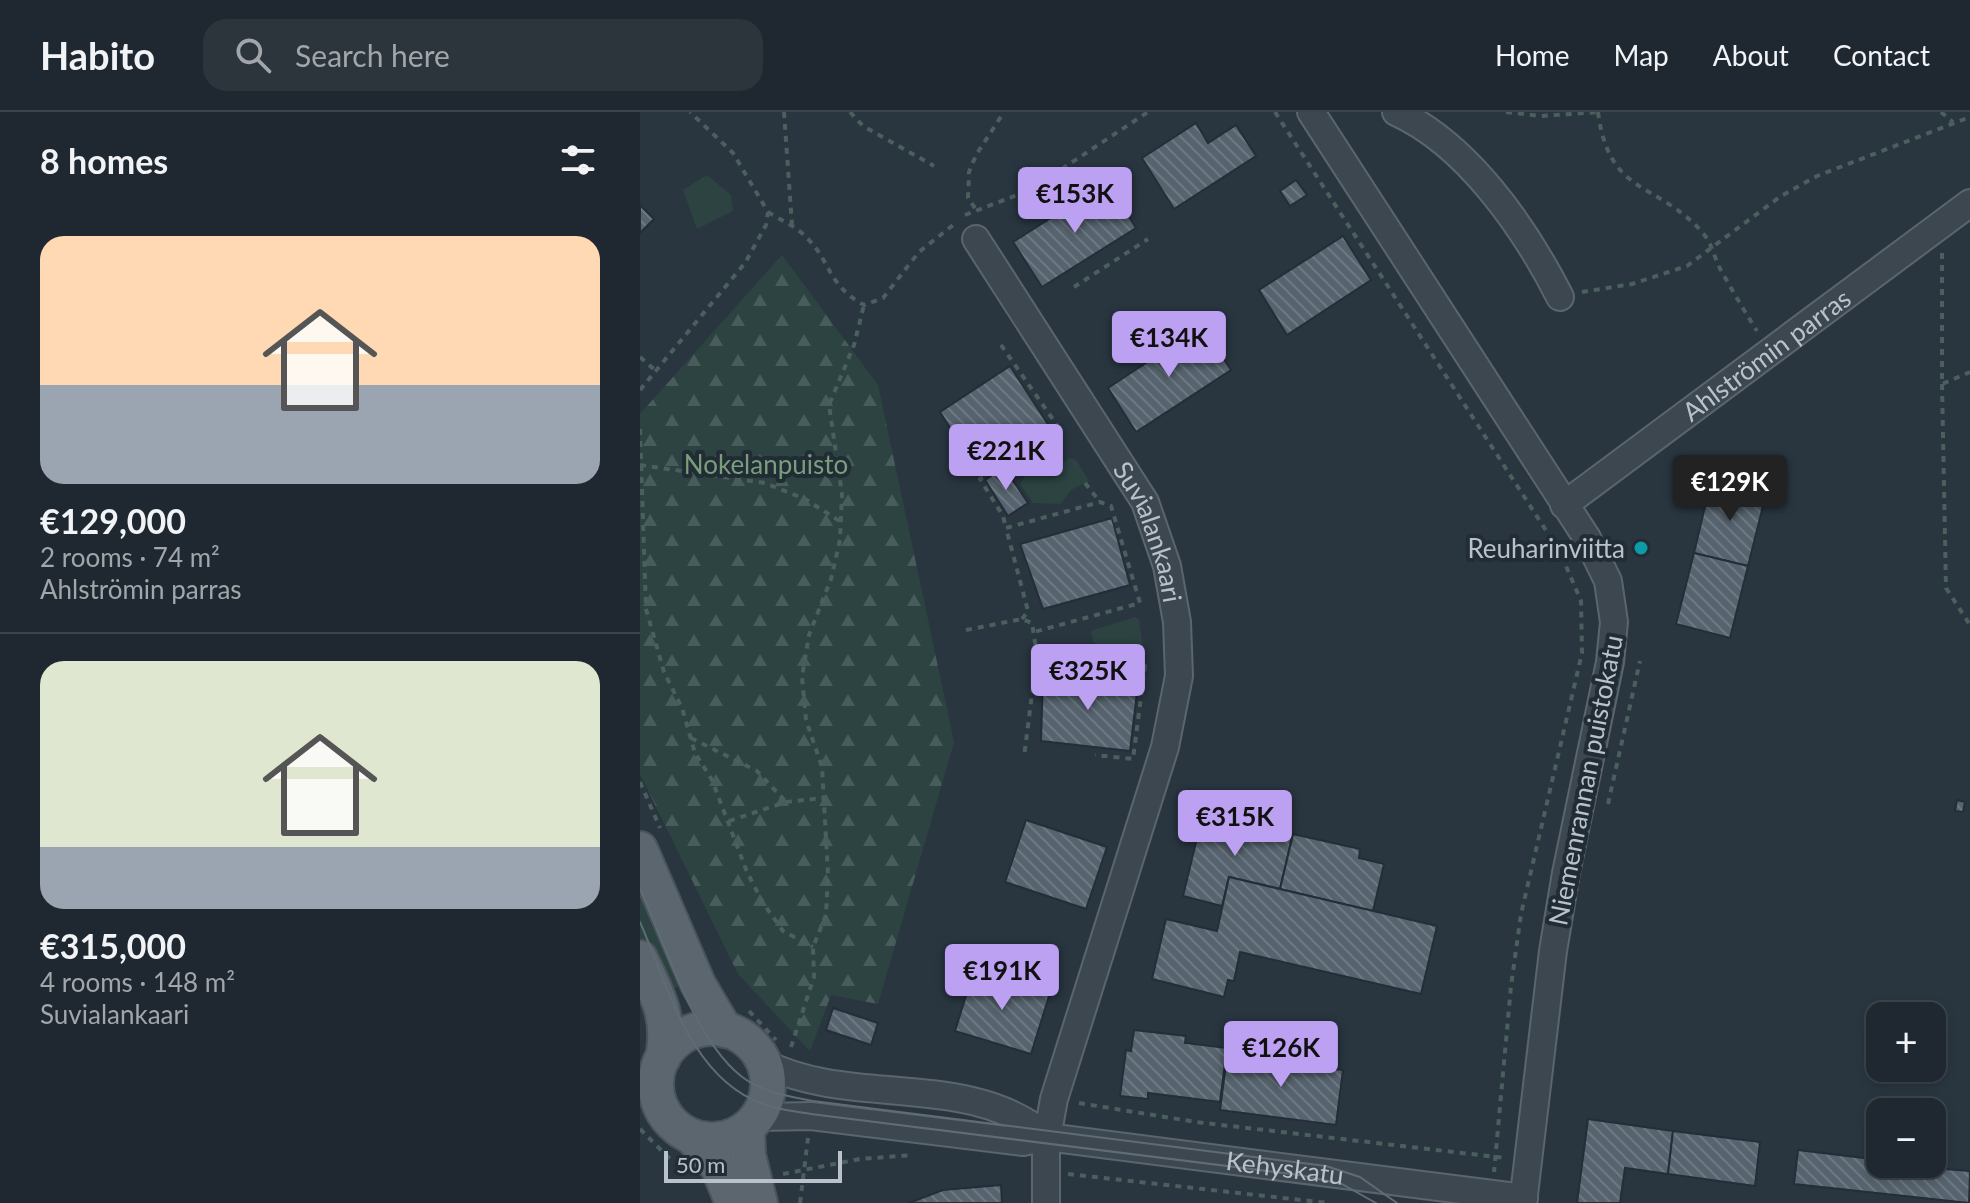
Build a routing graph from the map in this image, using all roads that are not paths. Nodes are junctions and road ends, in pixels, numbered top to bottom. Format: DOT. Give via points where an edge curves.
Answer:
graph roads {
  1 [pos="1311,112"];
  2 [pos="1396,112"];
  3 [pos="1970,203"];
  4 [pos="976,239"];
  5 [pos="1560,297"];
  6 [pos="1564,505"];
  7 [pos="652,844"];
  8 [pos="640,958"];
  9 [pos="735,1019"];
  10 [pos="663,1058"];
  11 [pos="776,1058"];
  12 [pos="752,1123"];
  13 [pos="1047,1137"];
  14 [pos="683,1150"];
  15 [pos="1338,1174"];
  16 [pos="1524,1201"];
  17 [pos="733,1203"];
  18 [pos="760,1203"];
  19 [pos="1046,1203"];
  20 [pos="1386,1203"];
  1 -- 6 [label="street, Niemenrannan puistokatu"];
  2 -- 5 [label="street" via="1454,148 1523,234"];
  3 -- 6 [label="street, Ahlströmin parras"];
  4 -- 13 [label="street, Suvialankaari" via="1145,502 1167,566 1177,622 1179,676 1165,747 1054,1099"];
  6 -- 16 [label="street, Niemenrannan puistokatu" via="1608,581 1614,622 1558,920"];
  7 -- 9 [label="main road" via="698,984"];
  8 -- 10 [label="main road" via="666,1017"];
  9 -- 10 [label="main road" via="689,1033"];
  9 -- 11 [label="main road" via="741,1036"];
  10 -- 14 [label="main road" via="657,1076 660,1103"];
  11 -- 12 [label="main road"];
  11 -- 13 [label="street, Kehyskatu" via="816,1080 990,1107 1026,1120"];
  12 -- 13 [label="street, Kehyskatu" via="811,1116 1023,1142"];
  12 -- 14 [label="main road" via="730,1138"];
  12 -- 18 [label="main road" via="748,1155"];
  13 -- 15 [label="street, Kehyskatu"];
  13 -- 19 [label="street, Suvialankaari"];
  14 -- 17 [label="main road" via="718,1167"];
  15 -- 16 [label="street, Kehyskatu"];
  15 -- 20 [label="street"];
}
